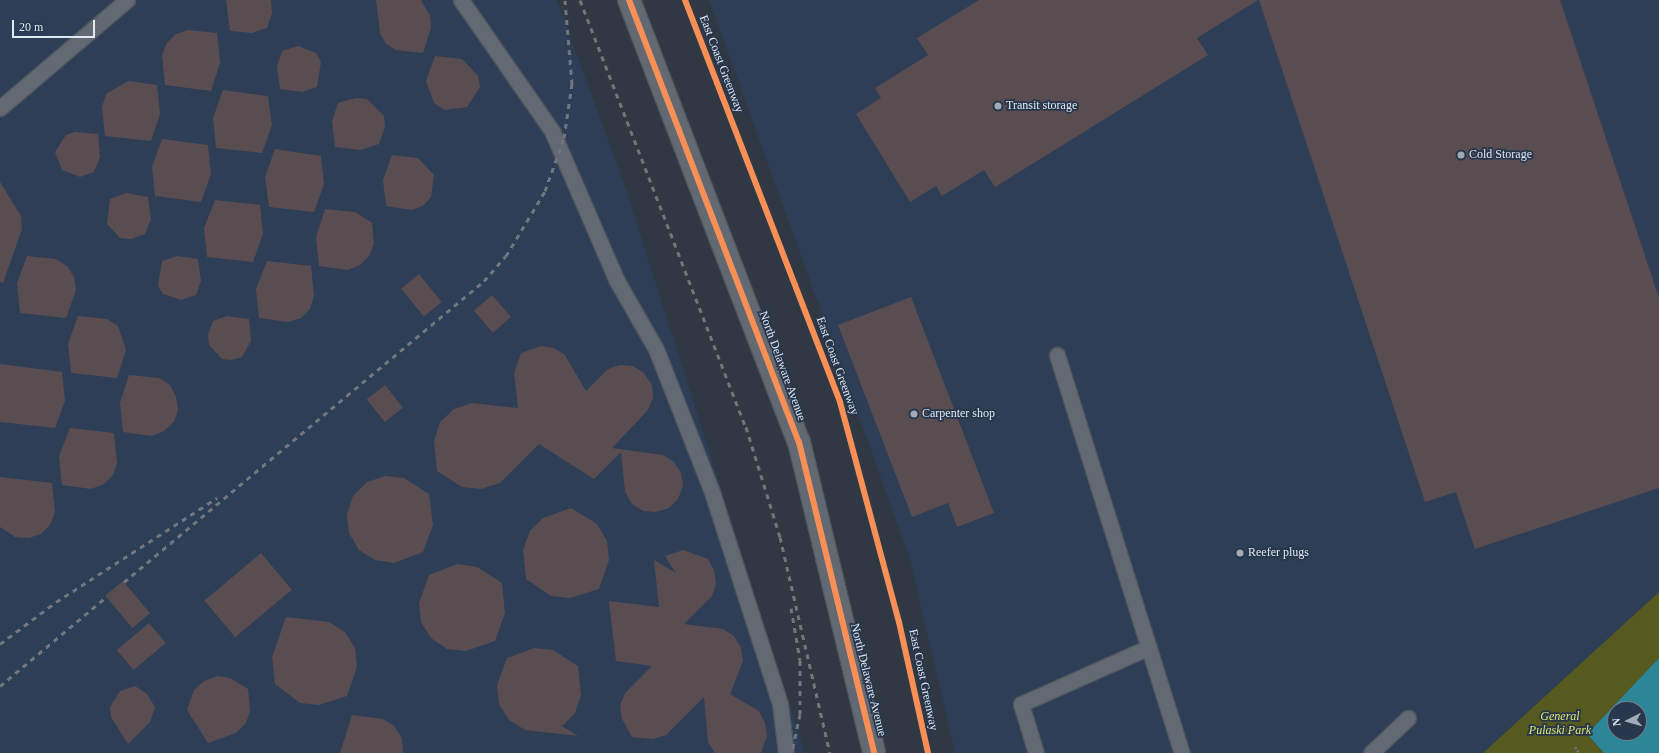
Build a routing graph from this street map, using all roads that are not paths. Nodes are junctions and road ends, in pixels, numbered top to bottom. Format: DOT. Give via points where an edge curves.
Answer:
graph roads {
  1 [pos="127,0"];
  2 [pos="461,0"];
  3 [pos="629,0"];
  4 [pos="0,108"];
  5 [pos="1057,355"];
  6 [pos="1149,647"];
  7 [pos="1408,718"];
  8 [pos="786,753"];
  9 [pos="874,753"];
  10 [pos="1036,753"];
  11 [pos="1182,753"];
  12 [pos="1371,753"];
  1 -- 4 [label="lane"];
  2 -- 8 [label="lane" via="552,131 617,281 656,349 710,489 780,704"];
  3 -- 9 [label="street, North Delaware Avenue" via="799,442"];
  5 -- 6 [label="lane"];
  6 -- 10 [label="lane" via="1021,704"];
  6 -- 11 [label="lane"];
  7 -- 12 [label="lane"];
}
